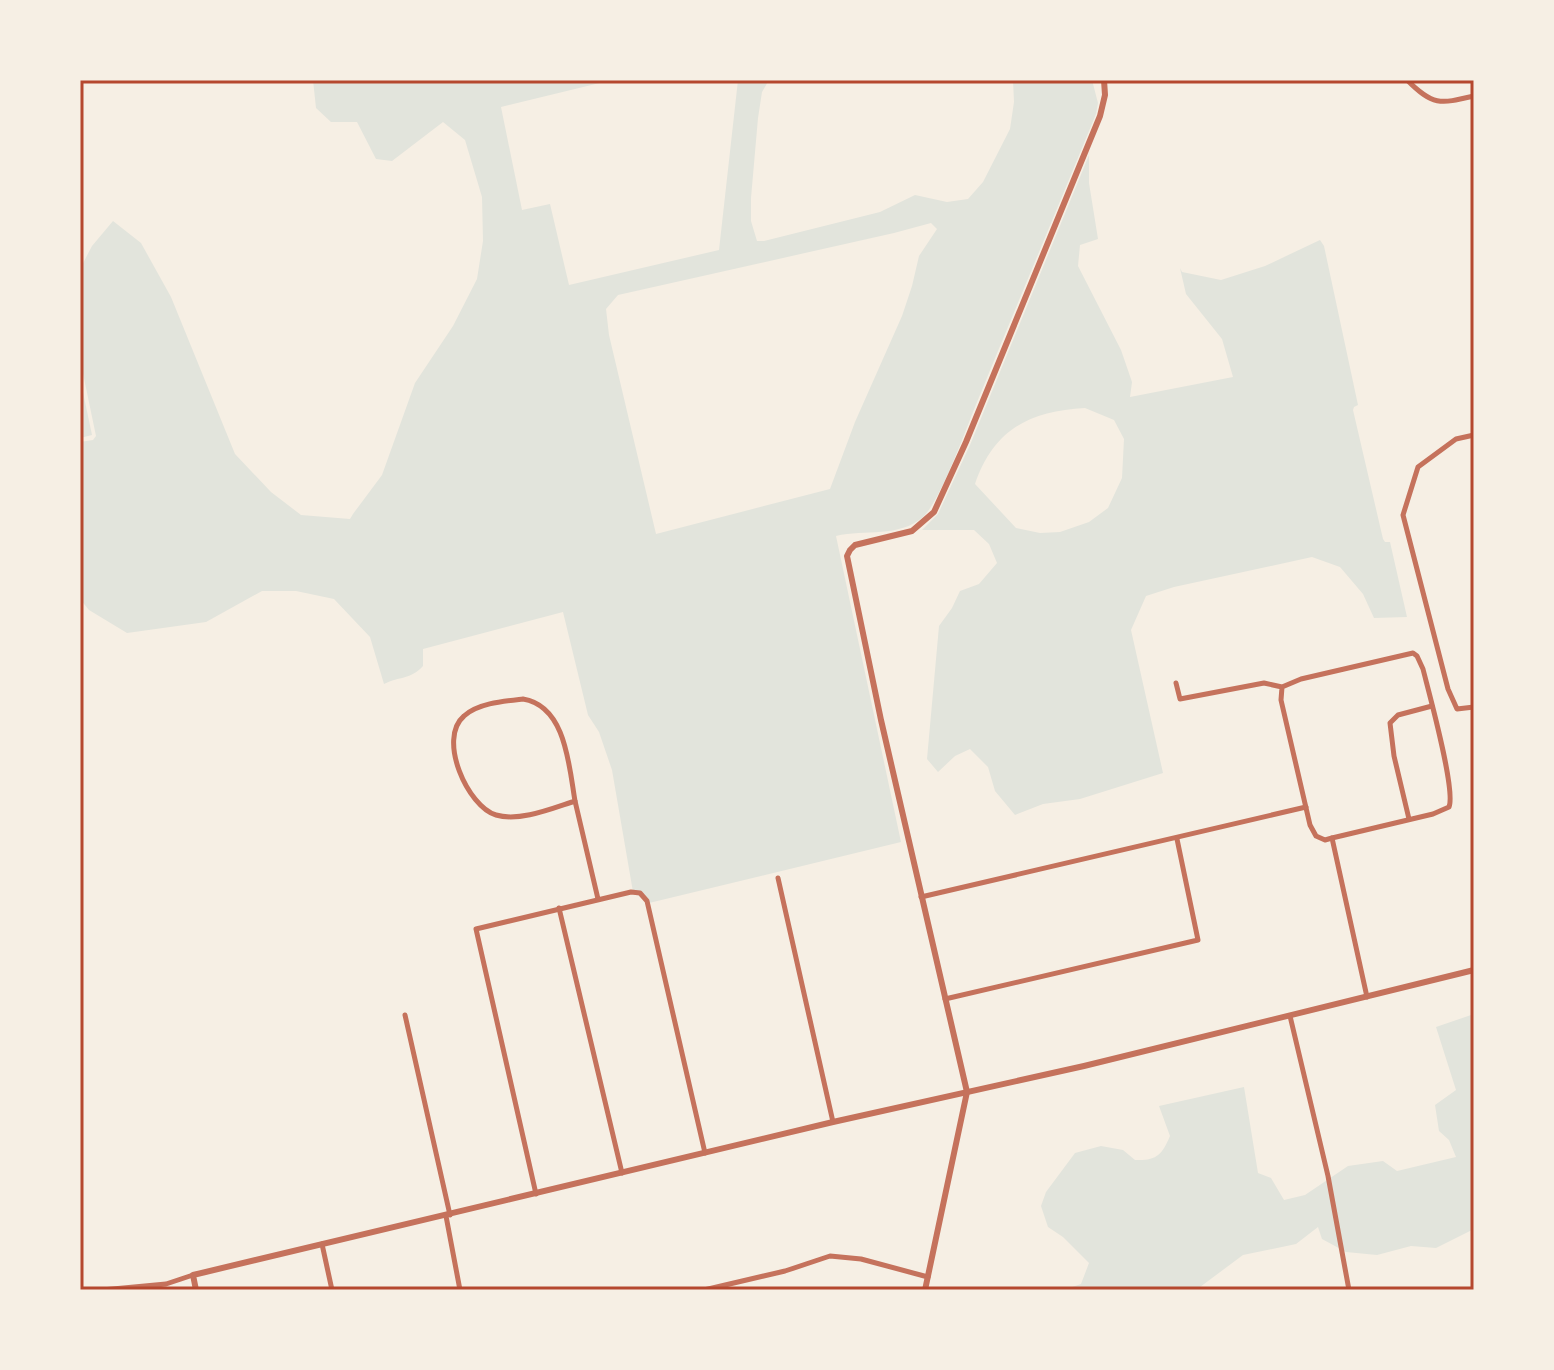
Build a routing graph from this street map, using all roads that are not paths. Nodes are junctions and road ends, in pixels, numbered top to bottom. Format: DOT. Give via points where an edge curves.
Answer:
graph roads {
  1 [pos="1104,80"];
  2 [pos="1407,80"];
  3 [pos="1474,96"];
  4 [pos="1474,435"];
  5 [pos="1474,475"];
  6 [pos="1474,487"];
  7 [pos="1176,683"];
  8 [pos="1282,687"];
  9 [pos="1432,706"];
  10 [pos="1474,707"];
  11 [pos="575,801"];
  12 [pos="1306,807"];
  13 [pos="1409,819"];
  14 [pos="1332,838"];
  15 [pos="1177,839"];
  16 [pos="778,878"];
  17 [pos="921,897"];
  18 [pos="598,899"];
  19 [pos="559,908"];
  20 [pos="1474,970"];
  21 [pos="1367,997"];
  22 [pos="944,999"];
  23 [pos="405,1015"];
  24 [pos="1290,1016"];
  25 [pos="967,1092"];
  26 [pos="833,1122"];
  27 [pos="706,1153"];
  28 [pos="622,1174"];
  29 [pos="536,1195"];
  30 [pos="448,1216"];
  31 [pos="322,1244"];
  32 [pos="193,1275"];
  33 [pos="928,1277"];
  34 [pos="102,1290"];
  35 [pos="196,1290"];
  36 [pos="332,1290"];
  37 [pos="460,1290"];
  38 [pos="704,1290"];
  39 [pos="925,1290"];
  40 [pos="1349,1290"];
  1 -- 17 [label="street" via="1100,116 934,512 912,531 855,545 847,556"];
  2 -- 3 [label="street" via="1423,97 1437,102"];
  4 -- 10 [label="street" via="1456,439 1418,467 1403,515 1448,689 1457,709"];
  5 -- 6 [label="street"];
  7 -- 8 [label="street" via="1180,699 1264,683"];
  8 -- 9 [label="street" via="1408,652 1418,657"];
  8 -- 12 [label="street"];
  9 -- 13 [label="street" via="1398,715 1390,723"];
  9 -- 13 [label="street" via="1452,800 1449,807"];
  11 -- 11 [label="street" via="559,730 541,705 523,699 498,703 470,712 458,723 454,759 488,811 507,817"];
  11 -- 18 [label="street"];
  12 -- 14 [label="street" via="1316,836"];
  12 -- 15 [label="street"];
  13 -- 14 [label="street"];
  14 -- 21 [label="street"];
  15 -- 17 [label="street"];
  15 -- 22 [label="street" via="1198,940"];
  16 -- 26 [label="street"];
  17 -- 22 [label="street"];
  18 -- 19 [label="street"];
  18 -- 27 [label="street" via="631,892 647,901"];
  19 -- 28 [label="street"];
  19 -- 29 [label="street" via="476,929"];
  20 -- 21 [label="street"];
  21 -- 24 [label="street"];
  22 -- 25 [label="street"];
  23 -- 30 [label="street"];
  24 -- 25 [label="street"];
  24 -- 40 [label="street"];
  25 -- 26 [label="street"];
  25 -- 33 [label="street"];
  26 -- 27 [label="street"];
  27 -- 28 [label="street"];
  28 -- 29 [label="street"];
  29 -- 30 [label="street"];
  30 -- 31 [label="street"];
  30 -- 37 [label="street"];
  31 -- 32 [label="street"];
  31 -- 36 [label="street"];
  32 -- 34 [label="street" via="166,1284"];
  32 -- 35 [label="street"];
  33 -- 38 [label="street" via="830,1256"];
  33 -- 39 [label="street"];
}
